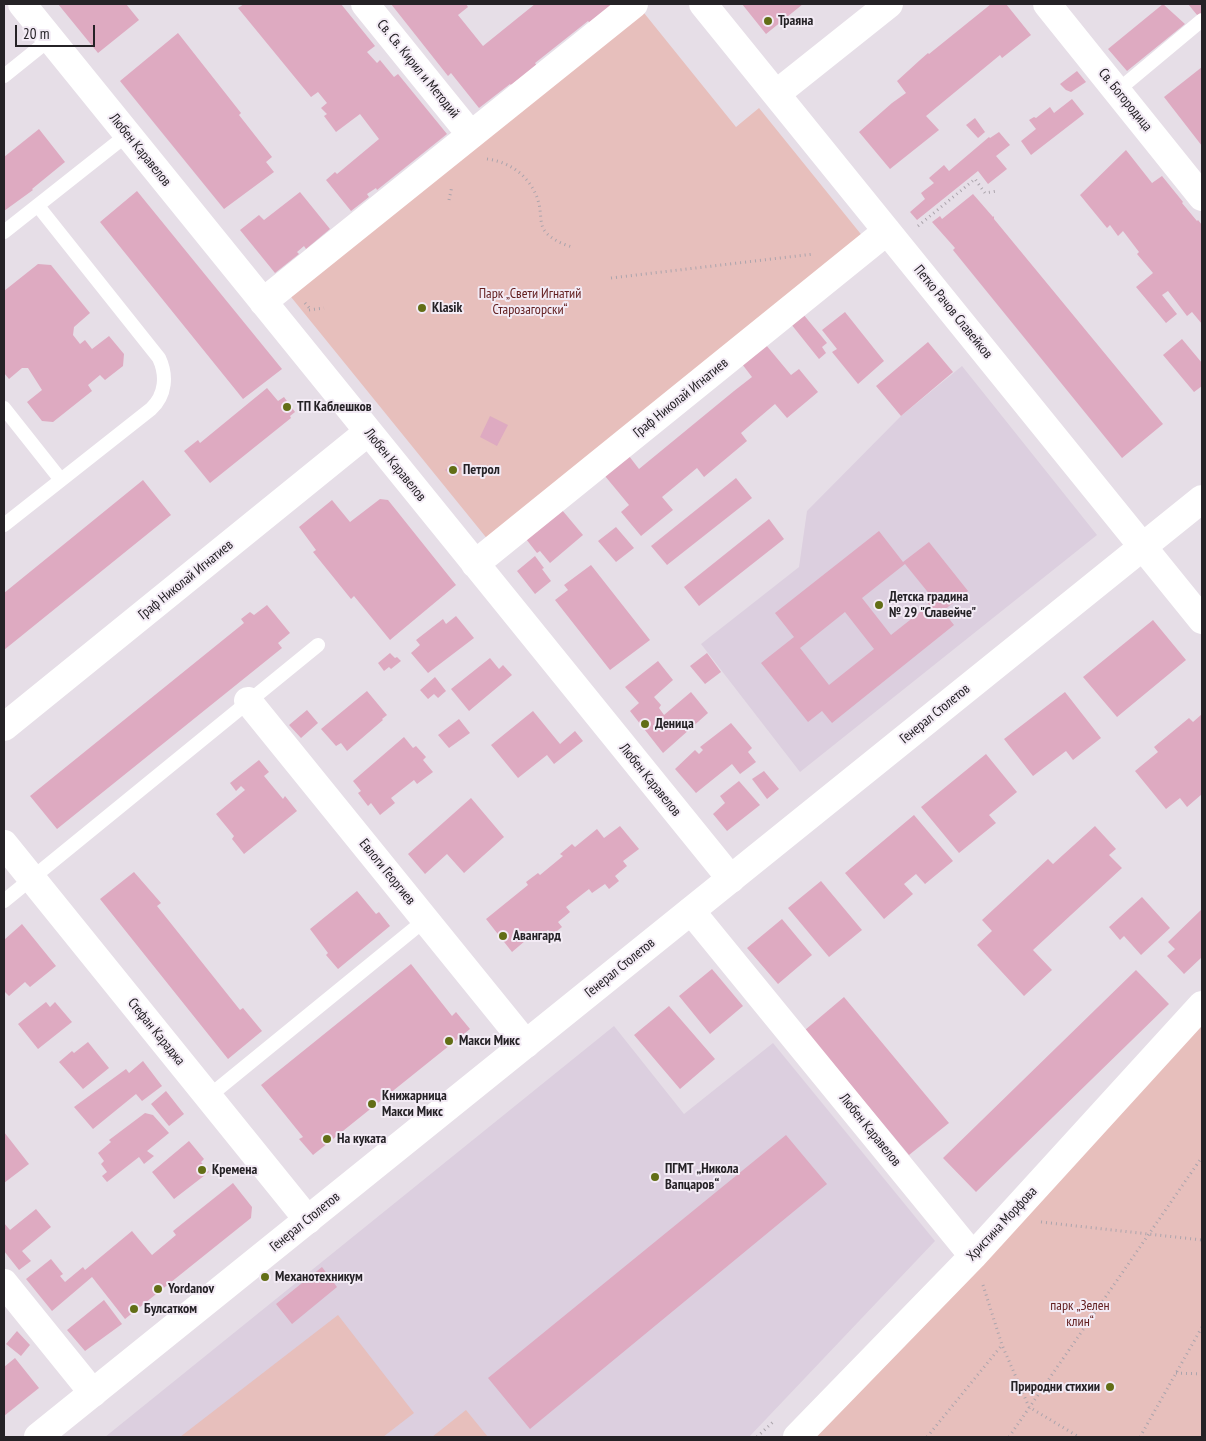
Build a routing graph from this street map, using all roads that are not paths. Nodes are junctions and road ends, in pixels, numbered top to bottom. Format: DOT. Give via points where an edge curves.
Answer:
graph roads {
  1 [pos="22,4"];
  2 [pos="365,4"];
  3 [pos="634,4"];
  4 [pos="703,4"];
  5 [pos="889,4"];
  6 [pos="1047,4"];
  7 [pos="1202,20"];
  8 [pos="50,38"];
  9 [pos="4,76"];
  10 [pos="1117,90"];
  11 [pos="776,94"];
  12 [pos="128,134"];
  13 [pos="475,146"];
  14 [pos="1202,196"];
  15 [pos="38,206"];
  16 [pos="4,232"];
  17 [pos="892,237"];
  18 [pos="263,302"];
  19 [pos="4,408"];
  20 [pos="368,432"];
  21 [pos="61,480"];
  22 [pos="1202,499"];
  23 [pos="4,526"];
  24 [pos="1143,547"];
  25 [pos="475,564"];
  26 [pos="1202,620"];
  27 [pos="318,645"];
  28 [pos="248,701"];
  29 [pos="4,727"];
  30 [pos="4,844"];
  31 [pos="32,878"];
  32 [pos="730,879"];
  33 [pos="4,901"];
  34 [pos="691,911"];
  35 [pos="425,920"];
  36 [pos="1202,1005"];
  37 [pos="526,1044"];
  38 [pos="208,1097"];
  39 [pos="308,1220"];
  40 [pos="973,1256"];
  41 [pos="4,1283"];
  42 [pos="93,1393"];
  43 [pos="38,1437"];
  44 [pos="797,1437"];
  1 -- 8 [label="street, Любен Каравелов"];
  2 -- 13 [label="street, Св. Св. Кирил и Методий"];
  3 -- 13 [label="street"];
  4 -- 11 [label="street, Петко Рачов Славейков"];
  5 -- 11 [label="street"];
  6 -- 10 [label="street, Св. Богородица"];
  7 -- 10 [label="lane"];
  8 -- 9 [label="lane"];
  8 -- 12 [label="street, Любен Каравелов"];
  10 -- 14 [label="street, Св. Богородица"];
  11 -- 17 [label="street, Петко Рачов Славейков"];
  12 -- 15 [label="lane"];
  12 -- 18 [label="street, Любен Каравелов"];
  13 -- 18 [label="street"];
  15 -- 16 [label="lane"];
  15 -- 21 [label="lane" via="159,358 164,373 158,403"];
  17 -- 24 [label="street, Петко Рачов Славейков"];
  17 -- 25 [label="street, Граф Николай Игнатиев"];
  18 -- 20 [label="street, Любен Каравелов"];
  19 -- 21 [label="lane"];
  20 -- 25 [label="street, Любен Каравелов"];
  20 -- 29 [label="street, Граф Николай Игнатиев"];
  21 -- 23 [label="lane"];
  22 -- 24 [label="street, Генерал Столетов"];
  24 -- 26 [label="street, Петко Рачов Славейков"];
  24 -- 32 [label="street, Генерал Столетов"];
  25 -- 32 [label="street, Любен Каравелов"];
  27 -- 28 [label="lane"];
  28 -- 31 [label="lane"];
  28 -- 35 [label="street, Евлоги Георгиев"];
  30 -- 31 [label="street, Стефан Караджа"];
  31 -- 33 [label="lane"];
  31 -- 38 [label="street, Стефан Караджа"];
  32 -- 34 [label="street, Генерал Столетов"];
  34 -- 37 [label="street, Генерал Столетов"];
  34 -- 40 [label="street, Любен Каравелов"];
  35 -- 37 [label="street, Евлоги Георгиев"];
  35 -- 38 [label="lane"];
  36 -- 40 [label="street, Христина Морфова"];
  37 -- 39 [label="street, Генерал Столетов"];
  38 -- 39 [label="street, Стефан Караджа"];
  39 -- 42 [label="street, Генерал Столетов"];
  40 -- 44 [label="street, Христина Морфова"];
  41 -- 42 [label="street"];
  42 -- 43 [label="street, Генерал Столетов"];
}
